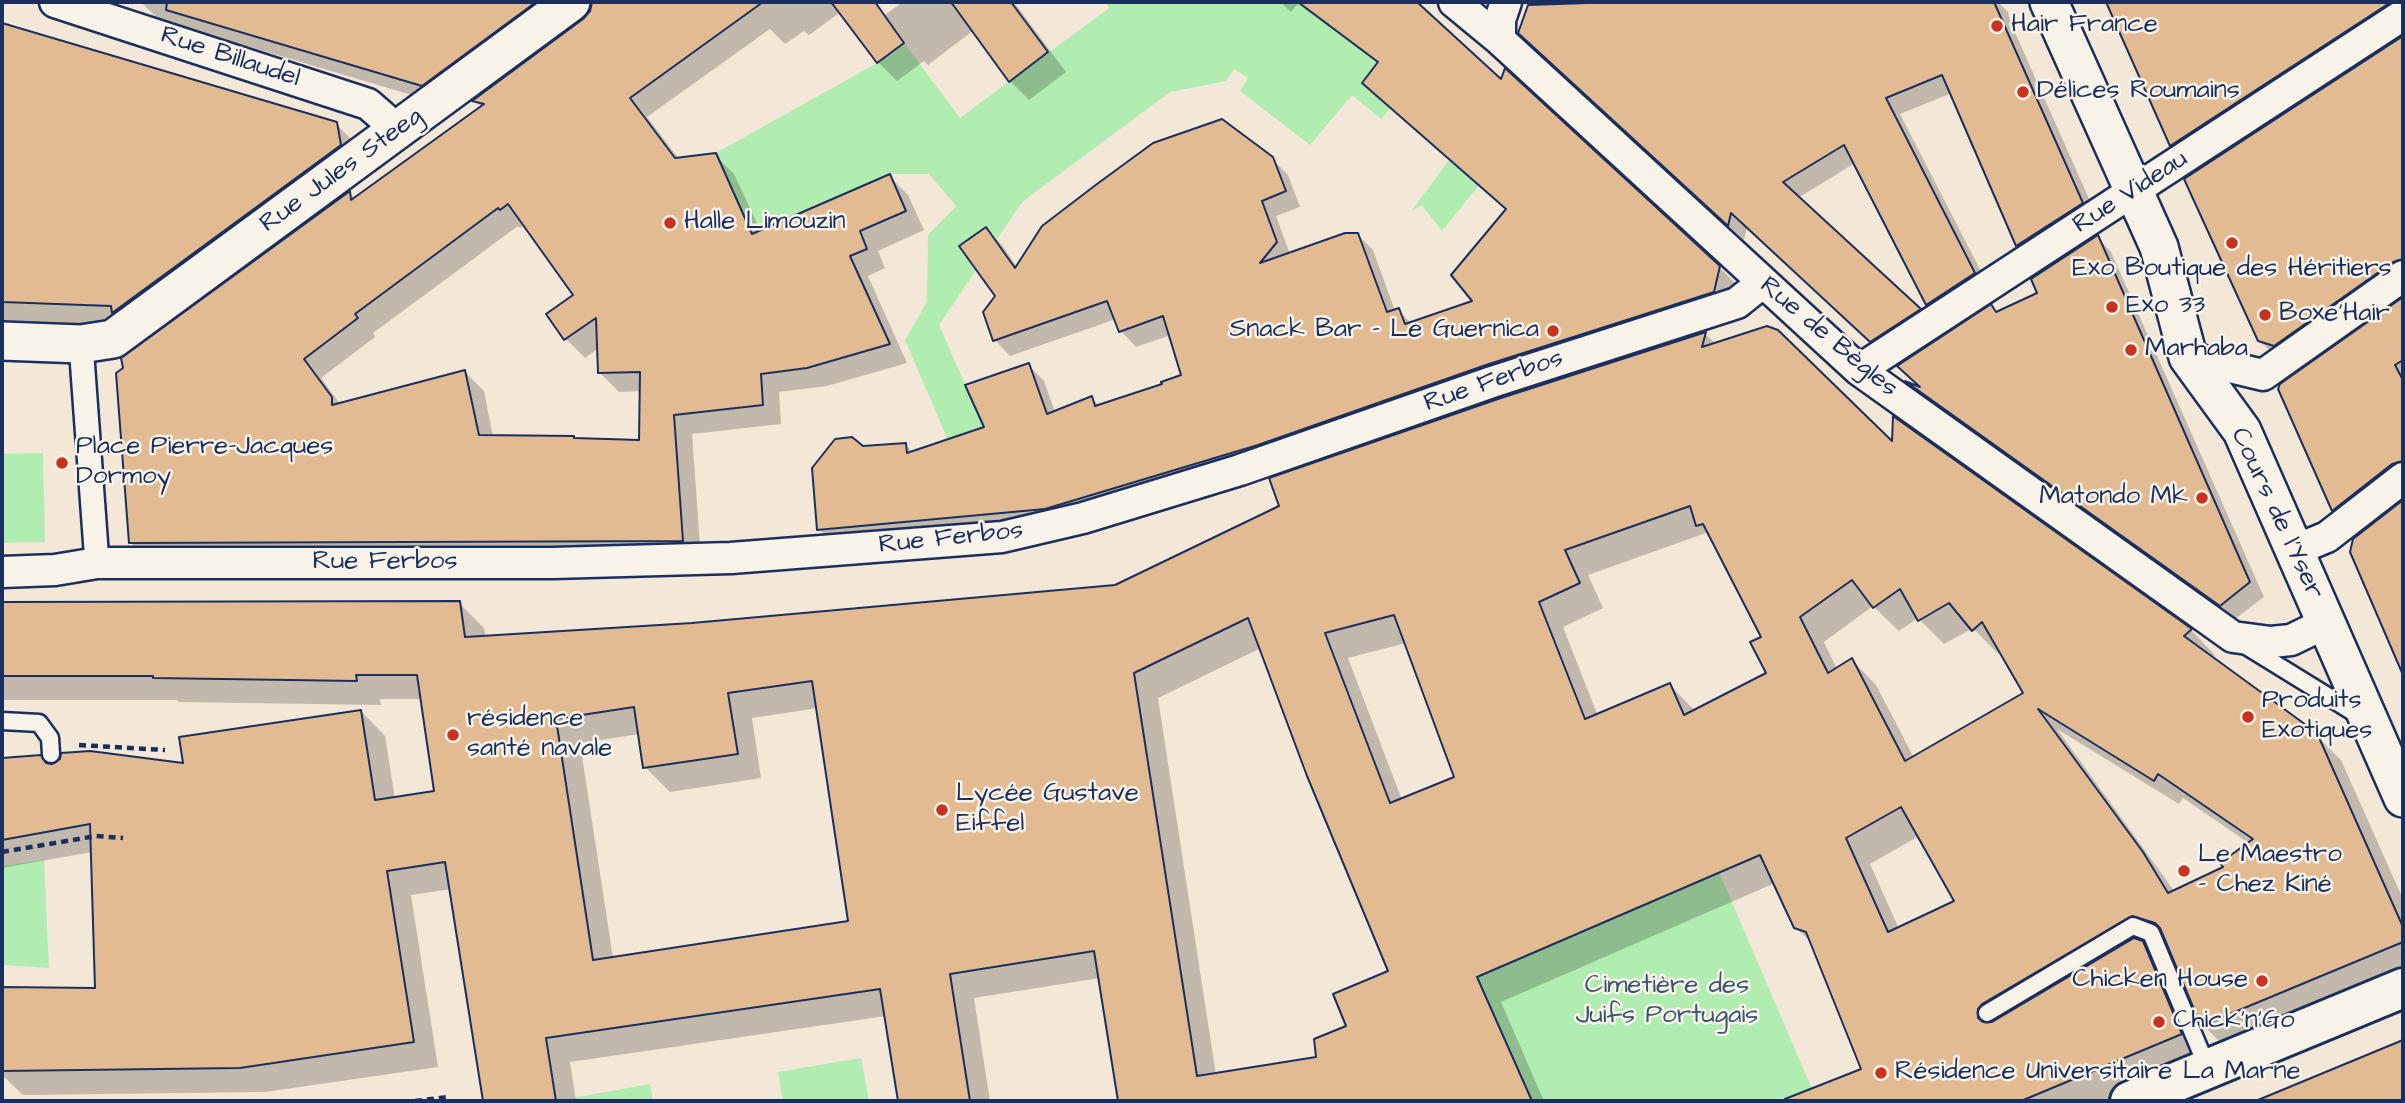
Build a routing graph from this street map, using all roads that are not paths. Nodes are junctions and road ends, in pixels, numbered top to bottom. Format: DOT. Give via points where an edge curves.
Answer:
graph roads {
  1 [pos="55,2"];
  2 [pos="571,2"];
  3 [pos="1454,2"];
  4 [pos="1506,2"];
  5 [pos="2049,2"];
  6 [pos="100,8"];
  7 [pos="2403,15"];
  8 [pos="1500,40"];
  9 [pos="393,133"];
  10 [pos="2134,191"];
  11 [pos="2403,276"];
  12 [pos="1762,282"];
  13 [pos="2,341"];
  14 [pos="97,342"];
  15 [pos="2188,357"];
  16 [pos="1859,370"];
  17 [pos="2403,478"];
  18 [pos="2293,551"];
  19 [pos="97,563"];
  20 [pos="2,572"];
  21 [pos="2326,623"];
  22 [pos="2233,637"];
  23 [pos="2,721"];
  24 [pos="2385,739"];
  25 [pos="51,754"];
  26 [pos="2403,798"];
  27 [pos="2403,988"];
  28 [pos="1987,1013"];
  29 [pos="2208,1069"];
  30 [pos="2130,1101"];
  1 -- 6 [label="street, Rue Billaudel"];
  2 -- 9 [label="street, Rue Jules Steeg"];
  3 -- 8 [label="street, Rue de Bègles"];
  4 -- 8 [label="street"];
  5 -- 10 [label="street, Cours de l'Yser"];
  6 -- 9 [label="street, Rue Billaudel" via="368,104"];
  7 -- 10 [label="street, Rue Videau"];
  8 -- 12 [label="street, Rue de Bègles"];
  9 -- 14 [label="street, Rue Jules Steeg"];
  10 -- 15 [label="street, Cours de l'Yser" via="2159,247"];
  10 -- 16 [label="street, Rue Videau"];
  11 -- 15 [label="street" via="2263,374"];
  12 -- 16 [label="street, Rue de Bègles"];
  12 -- 19 [label="street, Rue Ferbos" via="1737,303 1240,470 1083,518 1002,537 731,558 553,563"];
  13 -- 14 [label="street"];
  14 -- 19 [label="street"];
  15 -- 18 [label="street, Cours de l'Yser" via="2242,431"];
  16 -- 22 [label="street, Rue de Bègles"];
  17 -- 18 [label="street" via="2327,537"];
  18 -- 21 [label="street, Cours de l'Yser"];
  19 -- 20 [label="street"];
  21 -- 22 [label="street, Rue de Bègles" via="2291,640"];
  21 -- 24 [label="street, Cours de l'Yser"];
  22 -- 24 [label="lane, Rue de Bègles"];
  23 -- 25 [label="lane" via="39,723 50,737"];
  24 -- 26 [label="street, Cours de l'Yser"];
  27 -- 29 [label="main road"];
  28 -- 29 [label="lane" via="2133,926 2151,933"];
  29 -- 30 [label="main road"];
}
